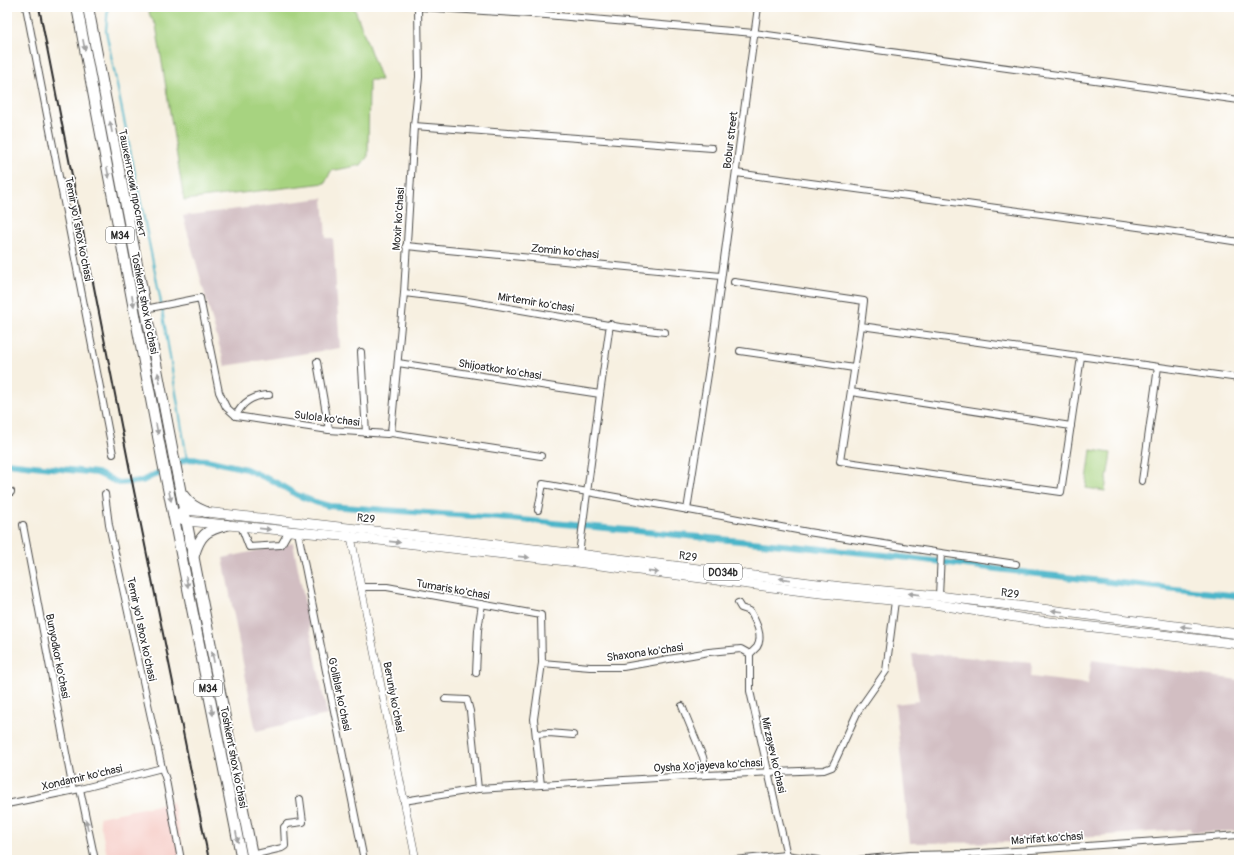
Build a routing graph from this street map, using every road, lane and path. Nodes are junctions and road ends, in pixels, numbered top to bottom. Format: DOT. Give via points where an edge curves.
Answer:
graph roads {
  1 [pos="26,7"];
  2 [pos="77,7"];
  3 [pos="88,7"];
  4 [pos="419,7"];
  5 [pos="758,7"];
  6 [pos="754,33"];
  7 [pos="1239,100"];
  8 [pos="414,126"];
  9 [pos="712,148"];
  10 [pos="736,173"];
  11 [pos="1239,242"];
  12 [pos="406,246"];
  13 [pos="721,276"];
  14 [pos="734,282"];
  15 [pos="404,293"];
  16 [pos="145,309"];
  17 [pos="610,324"];
  18 [pos="861,326"];
  19 [pos="664,332"];
  20 [pos="740,351"];
  21 [pos="361,352"];
  22 [pos="1082,357"];
  23 [pos="317,362"];
  24 [pos="398,363"];
  25 [pos="1158,367"];
  26 [pos="854,368"];
  27 [pos="1239,378"];
  28 [pos="851,392"];
  29 [pos="600,394"];
  30 [pos="269,395"];
  31 [pos="236,416"];
  32 [pos="1071,426"];
  33 [pos="329,430"];
  34 [pos="366,433"];
  35 [pos="391,433"];
  36 [pos="113,454"];
  37 [pos="541,456"];
  38 [pos="1142,481"];
  39 [pos="180,490"];
  40 [pos="586,492"];
  41 [pos="105,494"];
  42 [pos="184,510"];
  43 [pos="538,510"];
  44 [pos="687,510"];
  45 [pos="206,512"];
  46 [pos="174,517"];
  47 [pos="187,521"];
  48 [pos="23,524"];
  49 [pos="227,525"];
  50 [pos="241,526"];
  51 [pos="293,532"];
  52 [pos="351,538"];
  53 [pos="579,554"];
  54 [pos="941,555"];
  55 [pos="194,557"];
  56 [pos="183,560"];
  57 [pos="1016,564"];
  58 [pos="361,587"];
  59 [pos="939,596"];
  60 [pos="896,601"];
  61 [pos="738,603"];
  62 [pos="482,604"];
  63 [pos="1201,629"];
  64 [pos="1239,634"];
  65 [pos="1200,639"];
  66 [pos="1239,644"];
  67 [pos="750,654"];
  68 [pos="542,663"];
  69 [pos="476,673"];
  70 [pos="445,699"];
  71 [pos="682,706"];
  72 [pos="536,734"];
  73 [pos="573,735"];
  74 [pos="162,768"];
  75 [pos="768,772"];
  76 [pos="707,775"];
  77 [pos="541,785"];
  78 [pos="478,789"];
  79 [pos="76,790"];
  80 [pos="300,799"];
  81 [pos="404,801"];
  82 [pos="7,804"];
  83 [pos="1239,834"];
  84 [pos="966,857"];
  85 [pos="252,858"];
  86 [pos="787,858"];
  87 [pos="95,860"];
  88 [pos="181,860"];
  89 [pos="242,860"];
  90 [pos="364,860"];
  91 [pos="416,860"];
  92 [pos="734,860"];
  93 [pos="818,860"];
  94 [pos="857,860"];
  1 -- 36 [label="street, Temir yo'l shox ko'chasi"];
  2 -- 46 [label="highway, Toshkent shox ko'chasi / M34, one-way"];
  16 -- 3 [label="highway, Ташкентский проспект / M34, one-way"];
  4 -- 6 [label="street"];
  4 -- 8 [label="street, Moxir ko'chasi" via="419,76"];
  5 -- 6 [label="street, Bobur street"];
  6 -- 7 [label="street"];
  6 -- 10 [label="street, Bobur street"];
  8 -- 9 [label="street"];
  8 -- 12 [label="street, Moxir ko'chasi"];
  10 -- 11 [label="street"];
  10 -- 13 [label="street, Bobur street"];
  12 -- 13 [label="street, Zomin ko'chasi"];
  12 -- 15 [label="street, Moxir ko'chasi"];
  13 -- 44 [label="street, Bobur street"];
  14 -- 18 [label="street" via="864,300"];
  15 -- 17 [label="street, Mirtemir ko'chasi"];
  15 -- 24 [label="street, Moxir ko'chasi"];
  16 -- 31 [label="street" via="200,298 219,392 226,407"];
  39 -- 16 [label="highway, Ташкентский проспект / M34, one-way"];
  17 -- 19 [label="street, Mirtemir ko'chasi"];
  17 -- 29 [label="street"];
  18 -- 22 [label="street"];
  18 -- 26 [label="street"];
  20 -- 26 [label="street"];
  21 -- 34 [label="street"];
  22 -- 25 [label="street"];
  22 -- 32 [label="street"];
  23 -- 33 [label="street"];
  24 -- 29 [label="street, Shijoatkor ko'chasi"];
  24 -- 35 [label="street, Moxir ko'chasi"];
  25 -- 27 [label="street"];
  25 -- 38 [label="street"];
  26 -- 28 [label="street"];
  28 -- 32 [label="street"];
  28 -- 32 [label="street" via="840,462 1061,492"];
  29 -- 40 [label="street"];
  30 -- 31 [label="street" via="248,400 239,408"];
  31 -- 33 [label="street, Sulola ko'chasi"];
  33 -- 34 [label="street, Sulola ko'chasi"];
  34 -- 35 [label="street, Sulola ko'chasi"];
  35 -- 37 [label="street, Sulola ko'chasi"];
  39 -- 42 [label="highway, M34"];
  39 -- 45 [label="highway" via="190,504"];
  40 -- 43 [label="street" via="543,484"];
  40 -- 44 [label="street"];
  40 -- 53 [label="street"];
  41 -- 74 [label="street, Temir yo'l shox ko'chasi" via="109,525"];
  42 -- 45 [label="main road, D034b"];
  42 -- 46 [label="main road"];
  42 -- 47 [label="highway, M34"];
  44 -- 54 [label="street"];
  45 -- 53 [label="main road, R29 / D034b"];
  46 -- 47 [label="main road, D034b"];
  46 -- 56 [label="highway, Toshkent shox ko'chasi / M34"];
  47 -- 49 [label="main road, D034b"];
  47 -- 55 [label="highway, M34"];
  48 -- 79 [label="street, Bunyodkor ko'chasi"];
  49 -- 50 [label="main road, R29 / D034b"];
  49 -- 55 [label="highway" via="204,534"];
  50 -- 51 [label="main road, R29 / D034b, one-way"];
  50 -- 51 [label="street" via="249,548 281,545"];
  51 -- 52 [label="main road, R29 / D034b"];
  51 -- 90 [label="street, G'oliblar ko'chasi"];
  52 -- 58 [label="street, Beruniy ko'chasi"];
  52 -- 60 [label="main road, R29 / D034b, one-way"];
  59 -- 53 [label="main road, R29 / D034b, one-way"];
  54 -- 57 [label="street"];
  54 -- 59 [label="street"];
  55 -- 56 [label="highway" via="188,554"];
  85 -- 55 [label="highway, Toshkent shox ko'chasi / M34, one-way"];
  56 -- 89 [label="highway, Toshkent shox ko'chasi / M34, one-way"];
  58 -- 62 [label="street, Tumaris ko'chasi" via="387,587"];
  58 -- 81 [label="street, Beruniy ko'chasi"];
  63 -- 59 [label="main road, R29 / D034b, one-way"];
  60 -- 65 [label="main road, R29 / D034b" via="940,605 1033,624"];
  60 -- 75 [label="street, Oysha Xo'jayeva ko'chasi" via="886,671 858,711 832,767 824,770"];
  61 -- 67 [label="street" via="741,608 750,611 757,622 757,646"];
  62 -- 68 [label="street, Tumaris ko'chasi" via="541,615"];
  62 -- 69 [label="street"];
  63 -- 64 [label="main road, R29 / D034b"];
  63 -- 65 [label="main road"];
  65 -- 66 [label="main road, R29 / D034b"];
  67 -- 68 [label="street, Shaxona ko'chasi" via="741,649 709,652 623,667 590,668"];
  67 -- 75 [label="street, Mirzayev ko'chasi" via="750,691"];
  68 -- 72 [label="street" via="534,719"];
  70 -- 78 [label="street" via="467,700"];
  71 -- 76 [label="street"];
  72 -- 73 [label="street"];
  72 -- 77 [label="street"];
  74 -- 79 [label="street, Xondamir ko'chasi"];
  74 -- 88 [label="street, Temir yo'l shox ko'chasi"];
  75 -- 76 [label="street, Oysha Xo'jayeva ko'chasi"];
  75 -- 86 [label="street, Mirzayev ko'chasi"];
  76 -- 77 [label="street, Oysha Xo'jayeva ko'chasi"];
  77 -- 78 [label="street, Oysha Xo'jayeva ko'chasi"];
  78 -- 81 [label="street, Oysha Xo'jayeva ko'chasi"];
  79 -- 82 [label="street, Xondamir ko'chasi"];
  87 -- 79 [label="street, Bunyodkor ko'chasi, one-way"];
  80 -- 85 [label="street" via="303,822 286,824 285,846"];
  81 -- 91 [label="street, Beruniy ko'chasi"];
  83 -- 84 [label="street, Ma'rifat ko'chasi"];
  84 -- 94 [label="street, Ma'rifat ko'chasi" via="909,855"];
  86 -- 92 [label="street"];
  86 -- 93 [label="street"];
}
